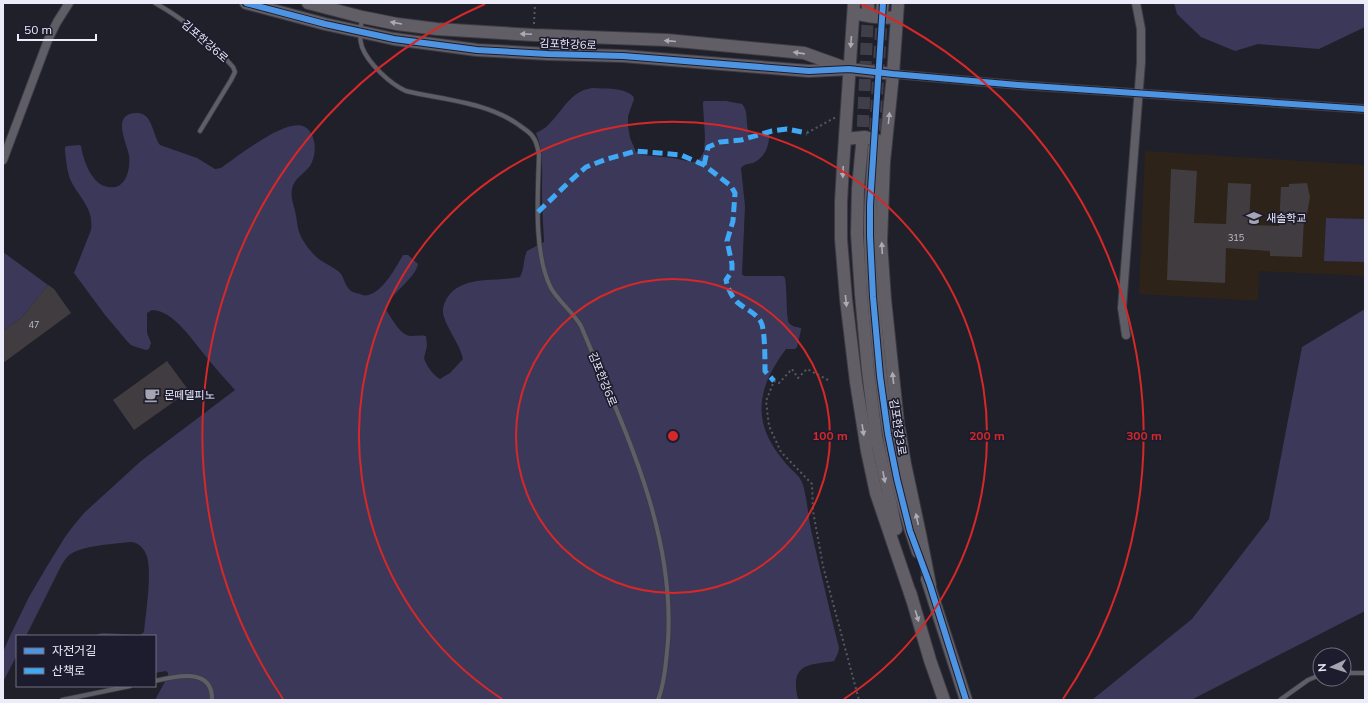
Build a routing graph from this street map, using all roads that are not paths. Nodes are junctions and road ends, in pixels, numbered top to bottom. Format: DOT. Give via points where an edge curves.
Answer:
graph roads {
  1 [pos="155,3"];
  2 [pos="246,3"];
  3 [pos="308,3"];
  4 [pos="898,3"];
  5 [pos="1136,3"];
  6 [pos="66,4"];
  7 [pos="854,8"];
  8 [pos="362,16"];
  9 [pos="897,17"];
  10 [pos="360,32"];
  11 [pos="849,69"];
  12 [pos="893,74"];
  13 [pos="1138,93"];
  14 [pos="1365,109"];
  15 [pos="200,131"];
  16 [pos="845,139"];
  17 [pos="886,143"];
  18 [pos="862,145"];
  19 [pos="874,148"];
  20 [pos="3,160"];
  21 [pos="1126,335"];
  22 [pos="930,585"];
  23 [pos="912,599"];
  24 [pos="1352,673"];
  25 [pos="1365,673"];
  26 [pos="1312,678"];
  27 [pos="156,681"];
  28 [pos="125,687"];
  29 [pos="62,700"];
  30 [pos="212,700"];
  31 [pos="658,700"];
  32 [pos="944,700"];
  33 [pos="966,700"];
  34 [pos="1280,700"];
  1 -- 15 [label="lane, 김포한강6로" via="206,40 234,67 231,80"];
  2 -- 10 [label="street, 김포한강6로"];
  3 -- 8 [label="street, 김포한강6로"];
  4 -- 9 [label="street"];
  5 -- 13 [label="street" via="1141,29"];
  6 -- 20 [label="street" via="48,40"];
  7 -- 9 [label="street" via="872,18"];
  7 -- 11 [label="street, one-way"];
  8 -- 10 [label="lane, 김포한강6로"];
  11 -- 8 [label="street, 김포한강6로, one-way" via="804,53 646,39 437,29"];
  9 -- 12 [label="street"];
  10 -- 11 [label="street, 김포한강6로" via="477,50 624,56 809,71"];
  10 -- 31 [label="lane, 김포한강6로" via="362,47 371,62 399,88 481,107 517,124 533,136 536,142 539,154 539,236 547,278 558,297 576,316 581,326 644,480 655,518 669,607 666,668"];
  11 -- 12 [label="street, 김포한강6로"];
  11 -- 16 [label="street"];
  12 -- 13 [label="street"];
  17 -- 12 [label="street, one-way"];
  13 -- 14 [label="street"];
  13 -- 21 [label="street" via="1122,308"];
  16 -- 17 [label="street" via="865,137"];
  16 -- 23 [label="street, one-way" via="842,240 856,382 876,493"];
  22 -- 17 [label="street, one-way" via="898,423 885,299 882,242"];
  18 -- 23 [label="street, 김포한강3로, one-way" via="858,188 858,234 868,371 886,490"];
  19 -- 22 [label="street, 김포한강3로" via="870,236 874,313 888,434 910,531"];
  22 -- 33 [label="street, 김포한강3로"];
  23 -- 32 [label="street, 김포한강3로, one-way"];
  24 -- 25 [label="lane"];
  26 -- 34 [label="lane"];
  27 -- 30 [label="lane" via="176,676 196,676 209,685"];
  28 -- 29 [label="lane"];
}
